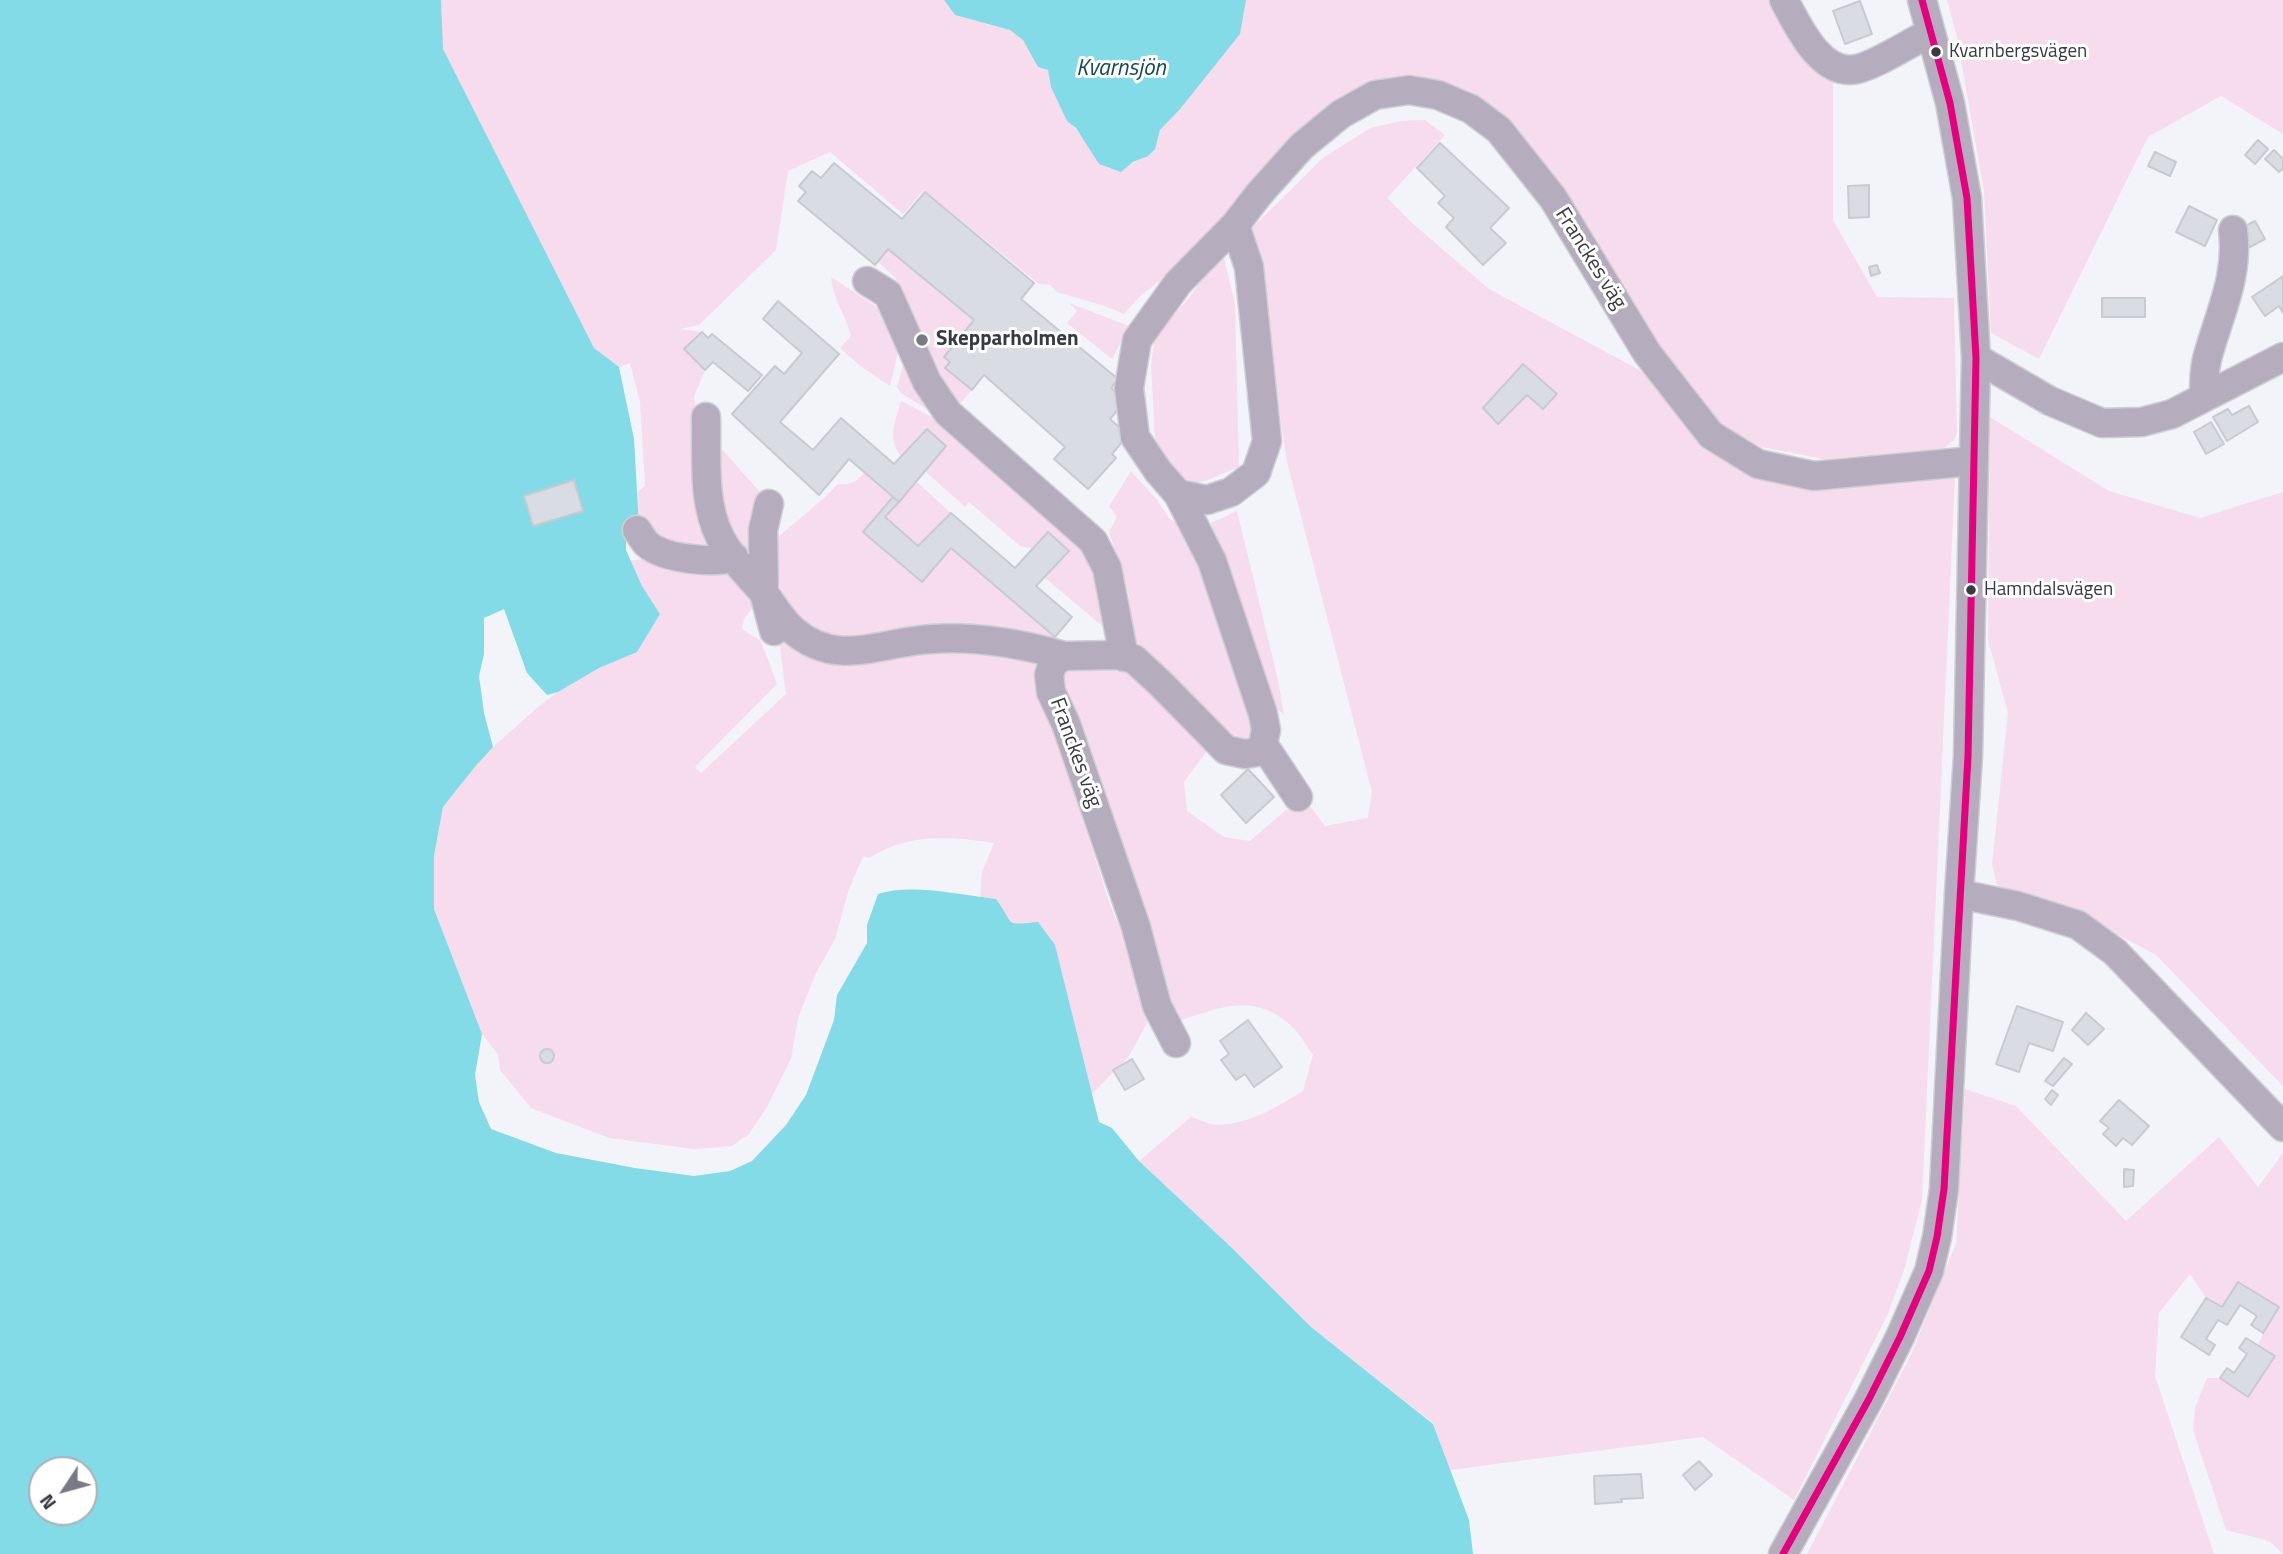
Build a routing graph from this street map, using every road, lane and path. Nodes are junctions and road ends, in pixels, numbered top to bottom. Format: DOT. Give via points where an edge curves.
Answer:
graph roads {
  1 [pos="1784,0"];
  2 [pos="1922,0"];
  3 [pos="1930,33"];
  4 [pos="1235,225"];
  5 [pos="2233,230"];
  6 [pos="867,281"];
  7 [pos="2283,357"];
  8 [pos="1976,358"];
  9 [pos="2204,397"];
  10 [pos="706,417"];
  11 [pos="1973,461"];
  12 [pos="1178,494"];
  13 [pos="769,505"];
  14 [pos="637,530"];
  15 [pos="734,557"];
  16 [pos="764,593"];
  17 [pos="774,631"];
  18 [pos="1064,656"];
  19 [pos="1124,657"];
  20 [pos="1263,744"];
  21 [pos="1298,797"];
  22 [pos="1959,894"];
  23 [pos="1176,1044"];
  24 [pos="2283,1127"];
  25 [pos="1783,1554"];
  1 -- 3 [label="street" via="1804,36 1827,62 1843,71 1860,69"];
  2 -- 3 [label="street"];
  3 -- 8 [label="street" via="1950,103 1967,198"];
  4 -- 11 [label="street, Franckes väg" via="1302,146 1341,114 1375,95 1409,90 1438,95 1471,109 1499,130 1553,198 1647,353 1712,435 1758,464 1814,476"];
  4 -- 12 [label="street, Franckes väg" via="1178,283 1138,340 1129,388 1135,437"];
  4 -- 12 [label="street" via="1249,267 1267,441 1256,473 1231,492 1207,499"];
  5 -- 9 [label="street" via="2233,278 2206,362"];
  6 -- 19 [label="street" via="888,295 927,382 948,413 1093,541 1107,568"];
  7 -- 9 [label="street"];
  8 -- 9 [label="street" via="2050,401 2102,423 2142,422 2172,414"];
  8 -- 11 [label="street"];
  10 -- 15 [label="street" via="710,502 720,537"];
  11 -- 22 [label="street" via="1968,756"];
  12 -- 20 [label="street, Franckes väg" via="1212,561 1263,714"];
  13 -- 16 [label="street" via="763,530"];
  14 -- 15 [label="street" via="646,543 669,554 721,561"];
  15 -- 16 [label="street"];
  16 -- 17 [label="street"];
  16 -- 18 [label="street" via="792,630 820,646 846,652 930,639 965,639 1033,647"];
  18 -- 19 [label="street"];
  18 -- 23 [label="street, Franckes väg" via="1053,663 1051,692 1136,927 1157,1006"];
  19 -- 20 [label="street" via="1134,659 1226,750 1245,754 1257,752"];
  20 -- 21 [label="street"];
  22 -- 24 [label="street" via="2018,905 2078,925 2115,952"];
  22 -- 25 [label="street" via="1944,1189 1929,1271 1869,1399"];
}
